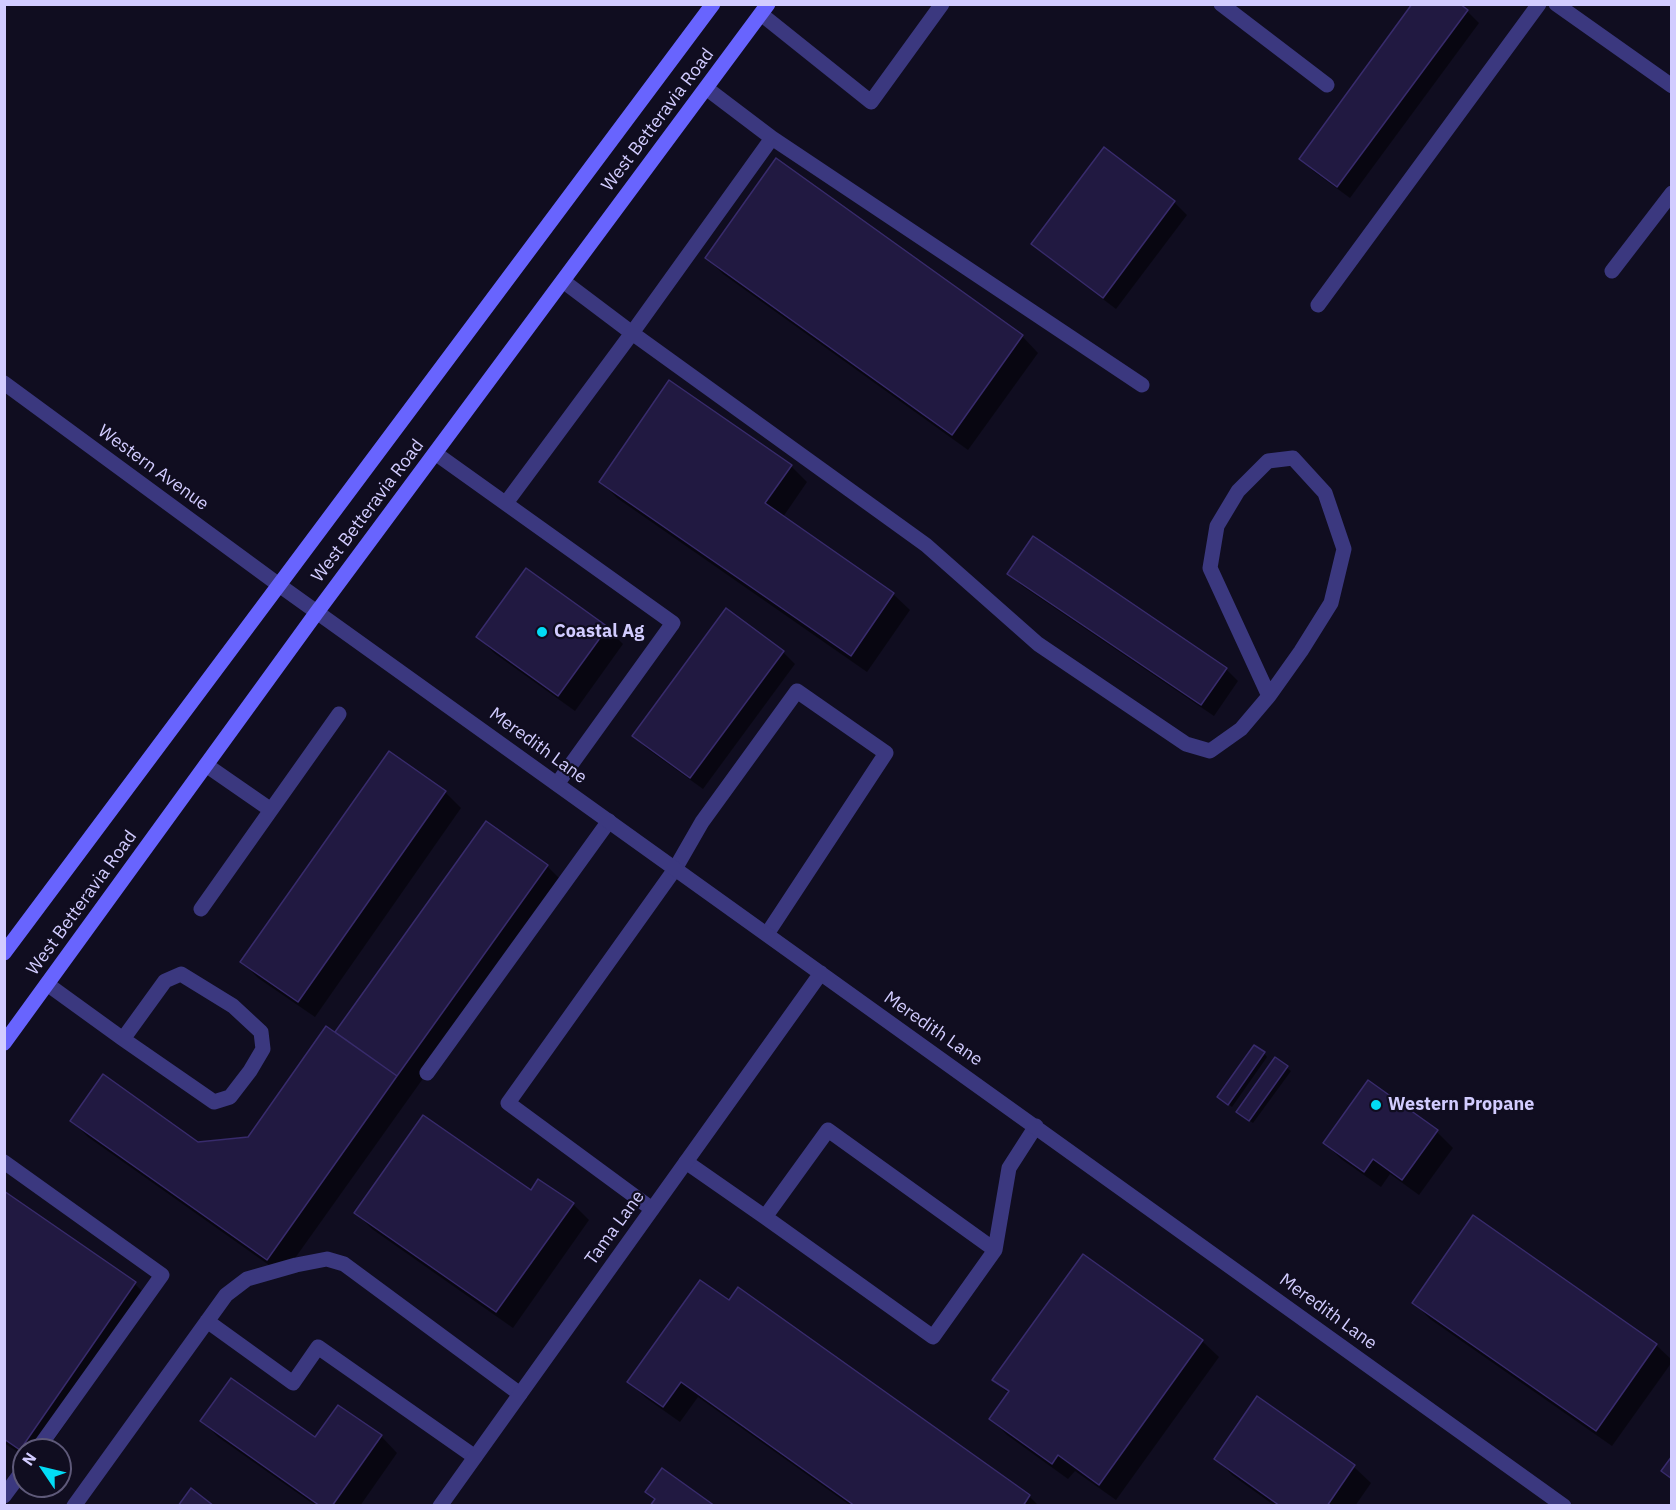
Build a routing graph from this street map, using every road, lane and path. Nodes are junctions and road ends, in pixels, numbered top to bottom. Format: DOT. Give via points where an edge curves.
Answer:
graph roads {
  1 [pos="713,4"];
  2 [pos="942,4"];
  3 [pos="1221,4"];
  4 [pos="1539,4"];
  5 [pos="1556,4"];
  6 [pos="765,9"];
  7 [pos="1327,85"];
  8 [pos="1671,86"];
  9 [pos="706,88"];
  10 [pos="772,138"];
  11 [pos="1671,193"];
  12 [pos="1612,272"];
  13 [pos="563,281"];
  14 [pos="1318,305"];
  15 [pos="632,333"];
  16 [pos="4,383"];
  17 [pos="1142,385"];
  18 [pos="435,453"];
  19 [pos="506,503"];
  20 [pos="279,585"];
  21 [pos="317,612"];
  22 [pos="1269,696"];
  23 [pos="339,714"];
  24 [pos="206,765"];
  25 [pos="557,784"];
  26 [pos="271,810"];
  27 [pos="609,821"];
  28 [pos="675,869"];
  29 [pos="201,909"];
  30 [pos="766,934"];
  31 [pos="4,953"];
  32 [pos="821,973"];
  33 [pos="47,984"];
  34 [pos="123,1039"];
  35 [pos="4,1043"];
  36 [pos="427,1073"];
  37 [pos="1036,1126"];
  38 [pos="4,1162"];
  39 [pos="686,1162"];
  40 [pos="652,1209"];
  41 [pos="765,1217"];
  42 [pos="995,1250"];
  43 [pos="207,1321"];
  44 [pos="520,1394"];
  45 [pos="46,1438"];
  46 [pos="475,1457"];
  47 [pos="74,1506"];
  48 [pos="440,1506"];
  49 [pos="1564,1506"];
  1 -- 20 [label="main road, West Betteravia Road"];
  2 -- 6 [label="street" via="871,102"];
  3 -- 7 [label="street"];
  4 -- 14 [label="street"];
  5 -- 8 [label="street"];
  6 -- 9 [label="main road, West Betteravia Road"];
  9 -- 10 [label="street"];
  9 -- 13 [label="main road, West Betteravia Road"];
  10 -- 15 [label="street"];
  10 -- 17 [label="street"];
  11 -- 12 [label="street"];
  13 -- 15 [label="street"];
  13 -- 18 [label="main road, West Betteravia Road"];
  15 -- 19 [label="street"];
  15 -- 22 [label="street" via="926,545 1038,644 1186,744 1210,751 1241,729"];
  16 -- 20 [label="street, Western Avenue"];
  18 -- 19 [label="street"];
  18 -- 21 [label="main road, West Betteravia Road"];
  19 -- 25 [label="street" via="673,623"];
  20 -- 21 [label="street, Meredith Lane"];
  20 -- 31 [label="main road, West Betteravia Road"];
  21 -- 24 [label="main road, West Betteravia Road"];
  21 -- 25 [label="street, Meredith Lane"];
  22 -- 22 [label="street" via="1331,603 1344,549 1325,493 1293,458 1268,461 1238,491 1217,526 1210,568"];
  23 -- 26 [label="street"];
  24 -- 26 [label="street"];
  24 -- 33 [label="main road, West Betteravia Road"];
  25 -- 27 [label="street, Meredith Lane"];
  26 -- 29 [label="street"];
  27 -- 28 [label="street, Meredith Lane"];
  27 -- 36 [label="street"];
  28 -- 30 [label="street, Meredith Lane"];
  28 -- 30 [label="street" via="702,822 797,691 886,753"];
  28 -- 40 [label="street" via="508,1103"];
  30 -- 32 [label="street, Meredith Lane"];
  32 -- 37 [label="street, Meredith Lane"];
  32 -- 39 [label="street, Tama Lane"];
  33 -- 34 [label="street"];
  33 -- 35 [label="main road, West Betteravia Road"];
  34 -- 34 [label="street" via="214,1102 230,1097 263,1049 261,1032 233,1006 181,974 165,981"];
  37 -- 42 [label="street" via="1009,1168"];
  37 -- 49 [label="street, Meredith Lane"];
  38 -- 45 [label="street" via="162,1275"];
  39 -- 40 [label="street, Tama Lane"];
  39 -- 41 [label="street"];
  40 -- 44 [label="street, Tama Lane"];
  41 -- 42 [label="street" via="828,1130"];
  41 -- 42 [label="street" via="933,1337"];
  43 -- 44 [label="street" via="226,1295 247,1279 327,1259 344,1264"];
  43 -- 46 [label="street" via="293,1383 318,1347"];
  43 -- 47 [label="street"];
  44 -- 46 [label="street, Tama Lane"];
  46 -- 48 [label="street, Tama Lane"];
}
